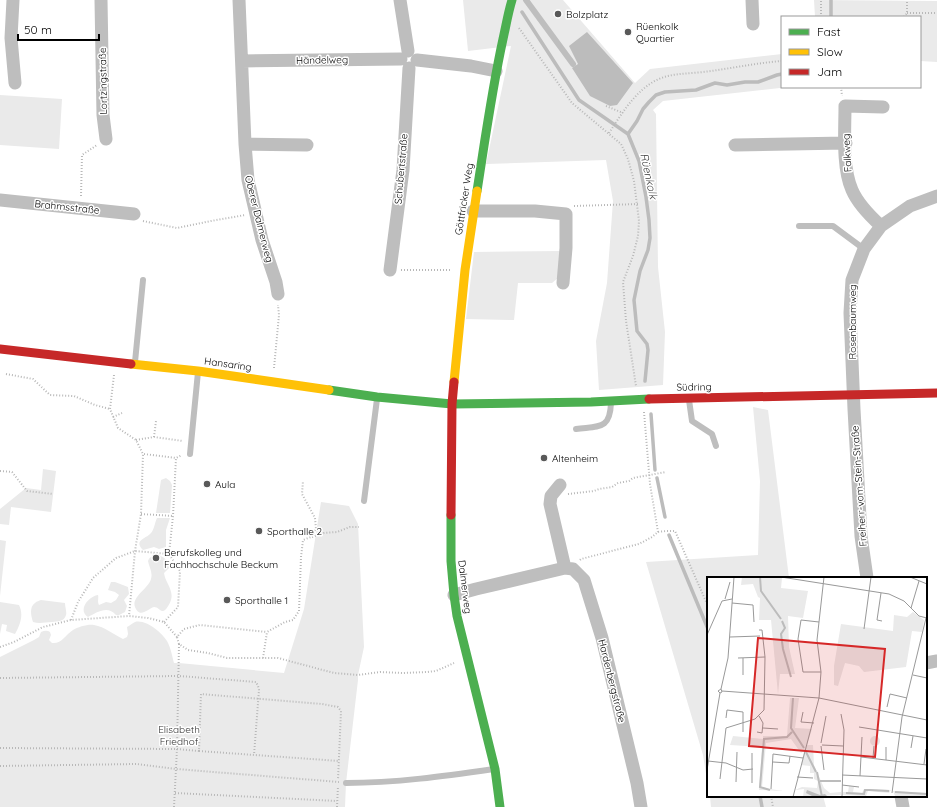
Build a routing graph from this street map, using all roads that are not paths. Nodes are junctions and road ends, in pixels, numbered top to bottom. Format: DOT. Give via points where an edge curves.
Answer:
graph roads {
  1 [pos="13,0"];
  2 [pos="101,0"];
  3 [pos="239,0"];
  4 [pos="400,0"];
  5 [pos="512,0"];
  6 [pos="526,0"];
  7 [pos="752,0"];
  8 [pos="753,24"];
  9 [pos="409,59"];
  10 [pos="242,61"];
  11 [pos="573,64"];
  12 [pos="496,71"];
  13 [pos="15,82"];
  14 [pos="883,108"];
  15 [pos="106,139"];
  16 [pos="846,143"];
  17 [pos="245,144"];
  18 [pos="307,145"];
  19 [pos="735,145"];
  20 [pos="937,196"];
  21 [pos="0,200"];
  22 [pos="473,211"];
  23 [pos="134,214"];
  24 [pos="799,226"];
  25 [pos="881,226"];
  26 [pos="864,249"];
  27 [pos="390,270"];
  28 [pos="143,280"];
  29 [pos="563,283"];
  30 [pos="278,294"];
  31 [pos="0,349"];
  32 [pos="135,364"];
  33 [pos="198,371"];
  34 [pos="937,393"];
  35 [pos="854,394"];
  36 [pos="377,397"];
  37 [pos="689,398"];
  38 [pos="611,401"];
  39 [pos="452,404"];
  40 [pos="576,429"];
  41 [pos="716,446"];
  42 [pos="190,454"];
  43 [pos="560,486"];
  44 [pos="364,501"];
  45 [pos="569,569"];
  46 [pos="867,577"];
  47 [pos="454,595"];
  48 [pos="937,661"];
  49 [pos="927,663"];
  50 [pos="495,769"];
  51 [pos="346,783"];
  52 [pos="901,797"];
  53 [pos="500,807"];
  54 [pos="641,807"];
  55 [pos="903,807"];
  1 -- 13 [label="street" via="11,38"];
  2 -- 15 [label="street, Lortzingstraße" via="103,115"];
  3 -- 10 [label="street, Oberer Dalmerweg"];
  4 -- 9 [label="street, Schubertstraße"];
  5 -- 12 [label="street, Göttfricker Weg"];
  6 -- 11 [label="lane"];
  7 -- 8 [label="street"];
  9 -- 10 [label="street, Händelweg"];
  9 -- 12 [label="street, Händelweg"];
  9 -- 27 [label="street, Schubertstraße" via="403,170"];
  10 -- 17 [label="street, Oberer Dalmerweg"];
  12 -- 22 [label="street, Göttfricker Weg"];
  14 -- 16 [label="street, Falkweg" via="845,106"];
  16 -- 19 [label="street"];
  16 -- 25 [label="street, Falkweg" via="846,167 852,190"];
  17 -- 18 [label="street"];
  17 -- 30 [label="street, Oberer Dalmerweg" via="248,180"];
  20 -- 25 [label="street, Rosenbaumweg" via="910,206"];
  21 -- 23 [label="street, Brahmsstraße"];
  22 -- 29 [label="street" via="566,214"];
  22 -- 39 [label="street, Göttfricker Weg" via="464,270"];
  24 -- 26 [label="lane" via="833,226"];
  25 -- 26 [label="street, Rosenbaumweg"];
  26 -- 35 [label="street, Rosenbaumweg" via="852,280 850,313"];
  28 -- 32 [label="lane"];
  31 -- 32 [label="street, Hansaring"];
  32 -- 33 [label="street, Hansaring"];
  33 -- 36 [label="street, Hansaring"];
  33 -- 42 [label="lane"];
  34 -- 35 [label="street, Südring"];
  35 -- 37 [label="street, Südring"];
  35 -- 46 [label="street, Freiherr-vom-Stein-Straße" via="861,536"];
  36 -- 39 [label="street, Hansaring"];
  36 -- 44 [label="lane"];
  37 -- 38 [label="street, Südring"];
  37 -- 41 [label="lane" via="692,421 712,434"];
  38 -- 39 [label="street, Südring"];
  38 -- 40 [label="lane" via="608,421 600,426"];
  39 -- 47 [label="street, Dalmerweg" via="450,561"];
  43 -- 45 [label="street, Hardenbergstraße" via="551,496 550,504"];
  45 -- 47 [label="street"];
  45 -- 54 [label="street, Hardenbergstraße" via="584,580 602,638"];
  47 -- 50 [label="street, Dalmerweg"];
  48 -- 49 [label="street"];
  50 -- 51 [label="lane" via="406,781"];
  50 -- 53 [label="street, Dalmerweg"];
  52 -- 55 [label="street"];
}
